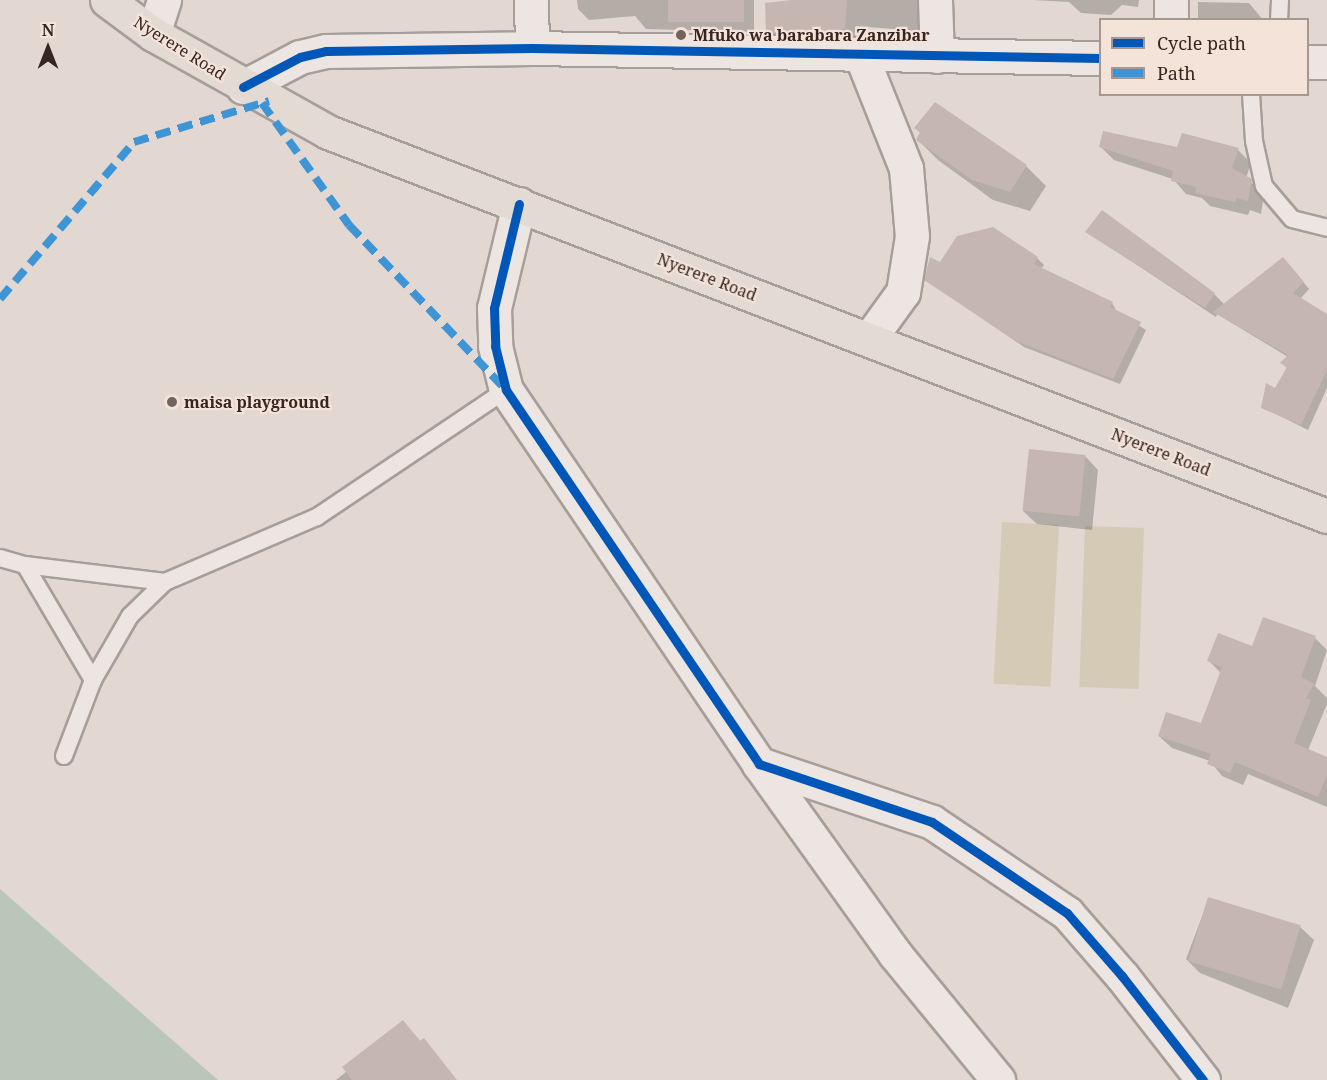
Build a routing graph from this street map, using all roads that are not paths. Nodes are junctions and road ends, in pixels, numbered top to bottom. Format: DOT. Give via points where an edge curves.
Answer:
graph roads {
  1 [pos="107,0"];
  2 [pos="164,0"];
  3 [pos="531,0"];
  4 [pos="934,0"];
  5 [pos="1171,0"];
  6 [pos="1280,0"];
  7 [pos="1170,18"];
  8 [pos="1279,18"];
  9 [pos="153,34"];
  10 [pos="532,48"];
  11 [pos="861,55"];
  12 [pos="937,57"];
  13 [pos="1099,58"];
  14 [pos="1309,62"];
  15 [pos="1327,62"];
  16 [pos="243,87"];
  17 [pos="1251,96"];
  18 [pos="519,204"];
  19 [pos="1327,228"];
  20 [pos="869,339"];
  21 [pos="506,390"];
  22 [pos="1327,516"];
  23 [pos="0,558"];
  24 [pos="25,565"];
  25 [pos="165,582"];
  26 [pos="93,680"];
  27 [pos="64,756"];
  28 [pos="759,764"];
  29 [pos="998,1080"];
  30 [pos="1203,1080"];
  1 -- 9 [label="main road, Nyerere Road"];
  2 -- 9 [label="street"];
  3 -- 10 [label="street"];
  4 -- 12 [label="street"];
  5 -- 7 [label="street"];
  6 -- 8 [label="lane"];
  9 -- 16 [label="main road, Nyerere Road"];
  10 -- 11 [label="street"];
  10 -- 16 [label="street" via="326,51 300,57"];
  11 -- 12 [label="street"];
  11 -- 20 [label="street" via="906,168 912,236 903,292"];
  12 -- 13 [label="street"];
  14 -- 15 [label="street"];
  16 -- 18 [label="main road, Nyerere Road" via="328,132"];
  17 -- 19 [label="lane" via="1254,141 1264,186 1292,219"];
  18 -- 20 [label="main road, Nyerere Road"];
  18 -- 21 [label="street" via="494,308 495,346"];
  20 -- 22 [label="main road, Nyerere Road"];
  21 -- 25 [label="lane" via="317,517"];
  21 -- 28 [label="street"];
  23 -- 24 [label="lane"];
  24 -- 25 [label="lane"];
  24 -- 26 [label="lane"];
  25 -- 26 [label="lane" via="130,616"];
  26 -- 27 [label="lane"];
  28 -- 29 [label="street" via="896,954"];
  28 -- 30 [label="street" via="932,822 1066,914 1122,976"];
}
